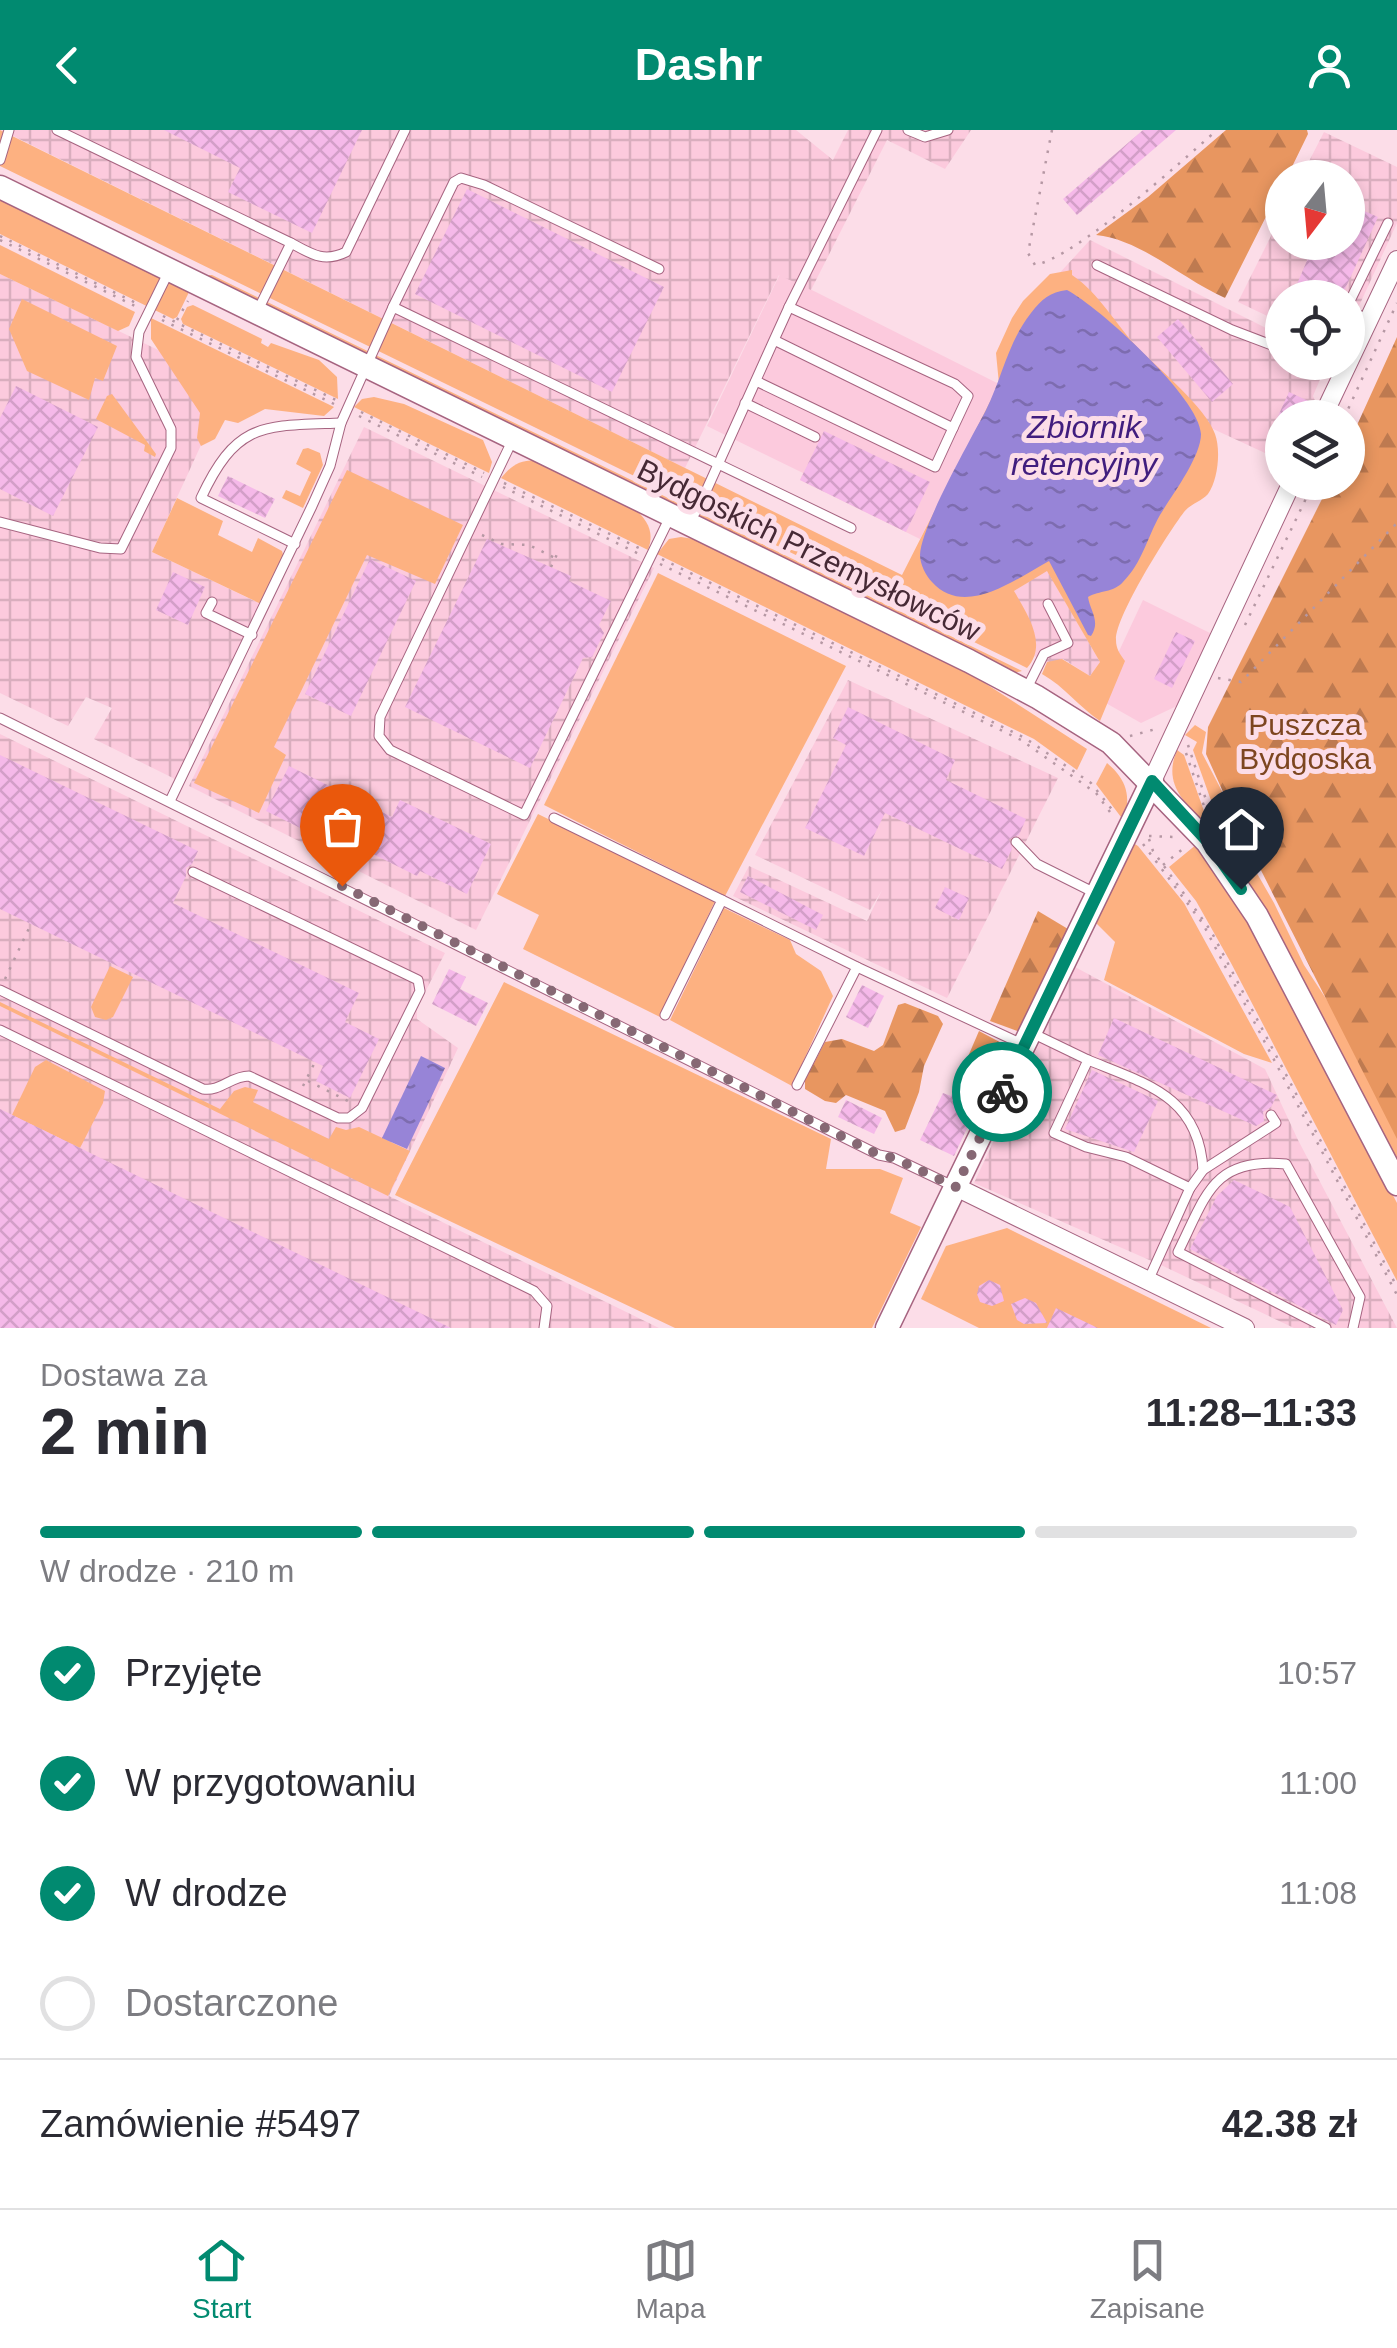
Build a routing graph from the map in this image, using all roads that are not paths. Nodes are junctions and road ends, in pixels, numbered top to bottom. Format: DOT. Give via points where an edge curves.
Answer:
graph roads {
  1 [pos="9,130"];
  2 [pos="57,130"];
  3 [pos="405,130"];
  4 [pos="878,130"];
  5 [pos="908,130"];
  6 [pos="948,130"];
  7 [pos="0,160"];
  8 [pos="0,187"];
  9 [pos="1388,223"];
  10 [pos="291,242"];
  11 [pos="1397,260"];
  12 [pos="1097,265"];
  13 [pos="659,269"];
  14 [pos="169,271"];
  15 [pos="1361,280"];
  16 [pos="790,306"];
  17 [pos="393,307"];
  18 [pos="256,314"];
  19 [pos="1365,318"];
  20 [pos="1369,320"];
  21 [pos="1365,328"];
  22 [pos="774,340"];
  23 [pos="1265,343"];
  24 [pos="366,367"];
  25 [pos="756,381"];
  26 [pos="745,403"];
  27 [pos="341,423"];
  28 [pos="953,428"];
  29 [pos="815,437"];
  30 [pos="513,439"];
  31 [pos="717,466"];
  32 [pos="1283,500"];
  33 [pos="678,521"];
  34 [pos="0,522"];
  35 [pos="851,528"];
  36 [pos="295,544"];
  37 [pos="212,602"];
  38 [pos="1048,604"];
  39 [pos="252,635"];
  40 [pos="1026,691"];
  41 [pos="0,718"];
  42 [pos="1152,781"];
  43 [pos="170,801"];
  44 [pos="554,818"];
  45 [pos="1016,842"];
  46 [pos="193,872"];
  47 [pos="1098,894"];
  48 [pos="722,900"];
  49 [pos="858,967"];
  50 [pos="0,990"];
  51 [pos="665,1014"];
  52 [pos="0,1030"];
  53 [pos="1028,1039"];
  54 [pos="1088,1060"];
  55 [pos="797,1085"];
  56 [pos="1272,1115"];
  57 [pos="1203,1170"];
  58 [pos="1397,1184"];
  59 [pos="956,1187"];
  60 [pos="1190,1188"];
  61 [pos="1148,1280"];
  62 [pos="544,1328"];
  63 [pos="888,1328"];
  64 [pos="1246,1328"];
  65 [pos="1326,1328"];
  66 [pos="1352,1328"];
  1 -- 7 [label="lane"];
  2 -- 10 [label="lane"];
  3 -- 10 [label="lane" via="346,252 317,258"];
  4 -- 16 [label="lane"];
  5 -- 6 [label="lane" via="925,136"];
  8 -- 14 [label="street, Bydgoskich Przemysłowców"];
  9 -- 15 [label="lane"];
  10 -- 18 [label="lane"];
  11 -- 20 [label="street"];
  12 -- 23 [label="lane"];
  13 -- 17 [label="lane" via="462,178 454,182"];
  14 -- 18 [label="street, Bydgoskich Przemysłowców"];
  14 -- 34 [label="lane" via="139,332 136,357 171,429 170,448 121,549"];
  16 -- 22 [label="lane"];
  16 -- 28 [label="lane" via="955,384 968,396"];
  17 -- 24 [label="lane"];
  17 -- 31 [label="lane"];
  18 -- 24 [label="street, Bydgoskich Przemysłowców"];
  19 -- 20 [label="lane"];
  20 -- 21 [label="street"];
  22 -- 25 [label="lane"];
  22 -- 28 [label="lane"];
  24 -- 27 [label="lane"];
  24 -- 30 [label="street, Bydgoskich Przemysłowców"];
  25 -- 26 [label="lane"];
  25 -- 28 [label="lane" via="935,467"];
  26 -- 29 [label="lane"];
  26 -- 31 [label="lane"];
  27 -- 36 [label="lane"];
  27 -- 36 [label="lane" via="262,428 241,439 201,498"];
  30 -- 33 [label="street, Bydgoskich Przemysłowców"];
  30 -- 33 [label="lane" via="380,717 379,736 390,750 524,815 650,556"];
  31 -- 33 [label="lane" via="698,509"];
  31 -- 35 [label="lane"];
  32 -- 42 [label="street"];
  33 -- 40 [label="street, Bydgoskich Przemysłowców"];
  36 -- 39 [label="lane"];
  37 -- 39 [label="lane" via="206,613"];
  38 -- 40 [label="lane" via="1068,643 1044,654"];
  39 -- 43 [label="lane"];
  40 -- 42 [label="street, Bydgoskich Przemysłowców" via="1111,743"];
  41 -- 43 [label="lane"];
  42 -- 47 [label="street"];
  42 -- 58 [label="street, Bydgoskich Przemysłowców" via="1208,842 1249,902"];
  43 -- 59 [label="lane" via="879,1155"];
  44 -- 48 [label="lane"];
  45 -- 47 [label="lane" via="1036,864"];
  46 -- 50 [label="lane" via="418,980 420,991 355,1116 338,1118 249,1076 203,1089"];
  47 -- 53 [label="street"];
  48 -- 49 [label="lane"];
  48 -- 51 [label="lane"];
  49 -- 53 [label="lane"];
  49 -- 55 [label="lane"];
  52 -- 62 [label="lane" via="534,1292 546,1306"];
  53 -- 54 [label="lane"];
  53 -- 59 [label="street"];
  54 -- 57 [label="lane" via="1141,1081 1180,1108 1198,1134"];
  54 -- 60 [label="lane" via="1054,1133"];
  56 -- 57 [label="lane" via="1276,1123"];
  57 -- 60 [label="lane"];
  59 -- 61 [label="street"];
  59 -- 63 [label="street"];
  60 -- 61 [label="lane"];
  61 -- 64 [label="street"];
  65 -- 66 [label="lane" via="1178,1252 1226,1171 1286,1164 1360,1297"];
}
